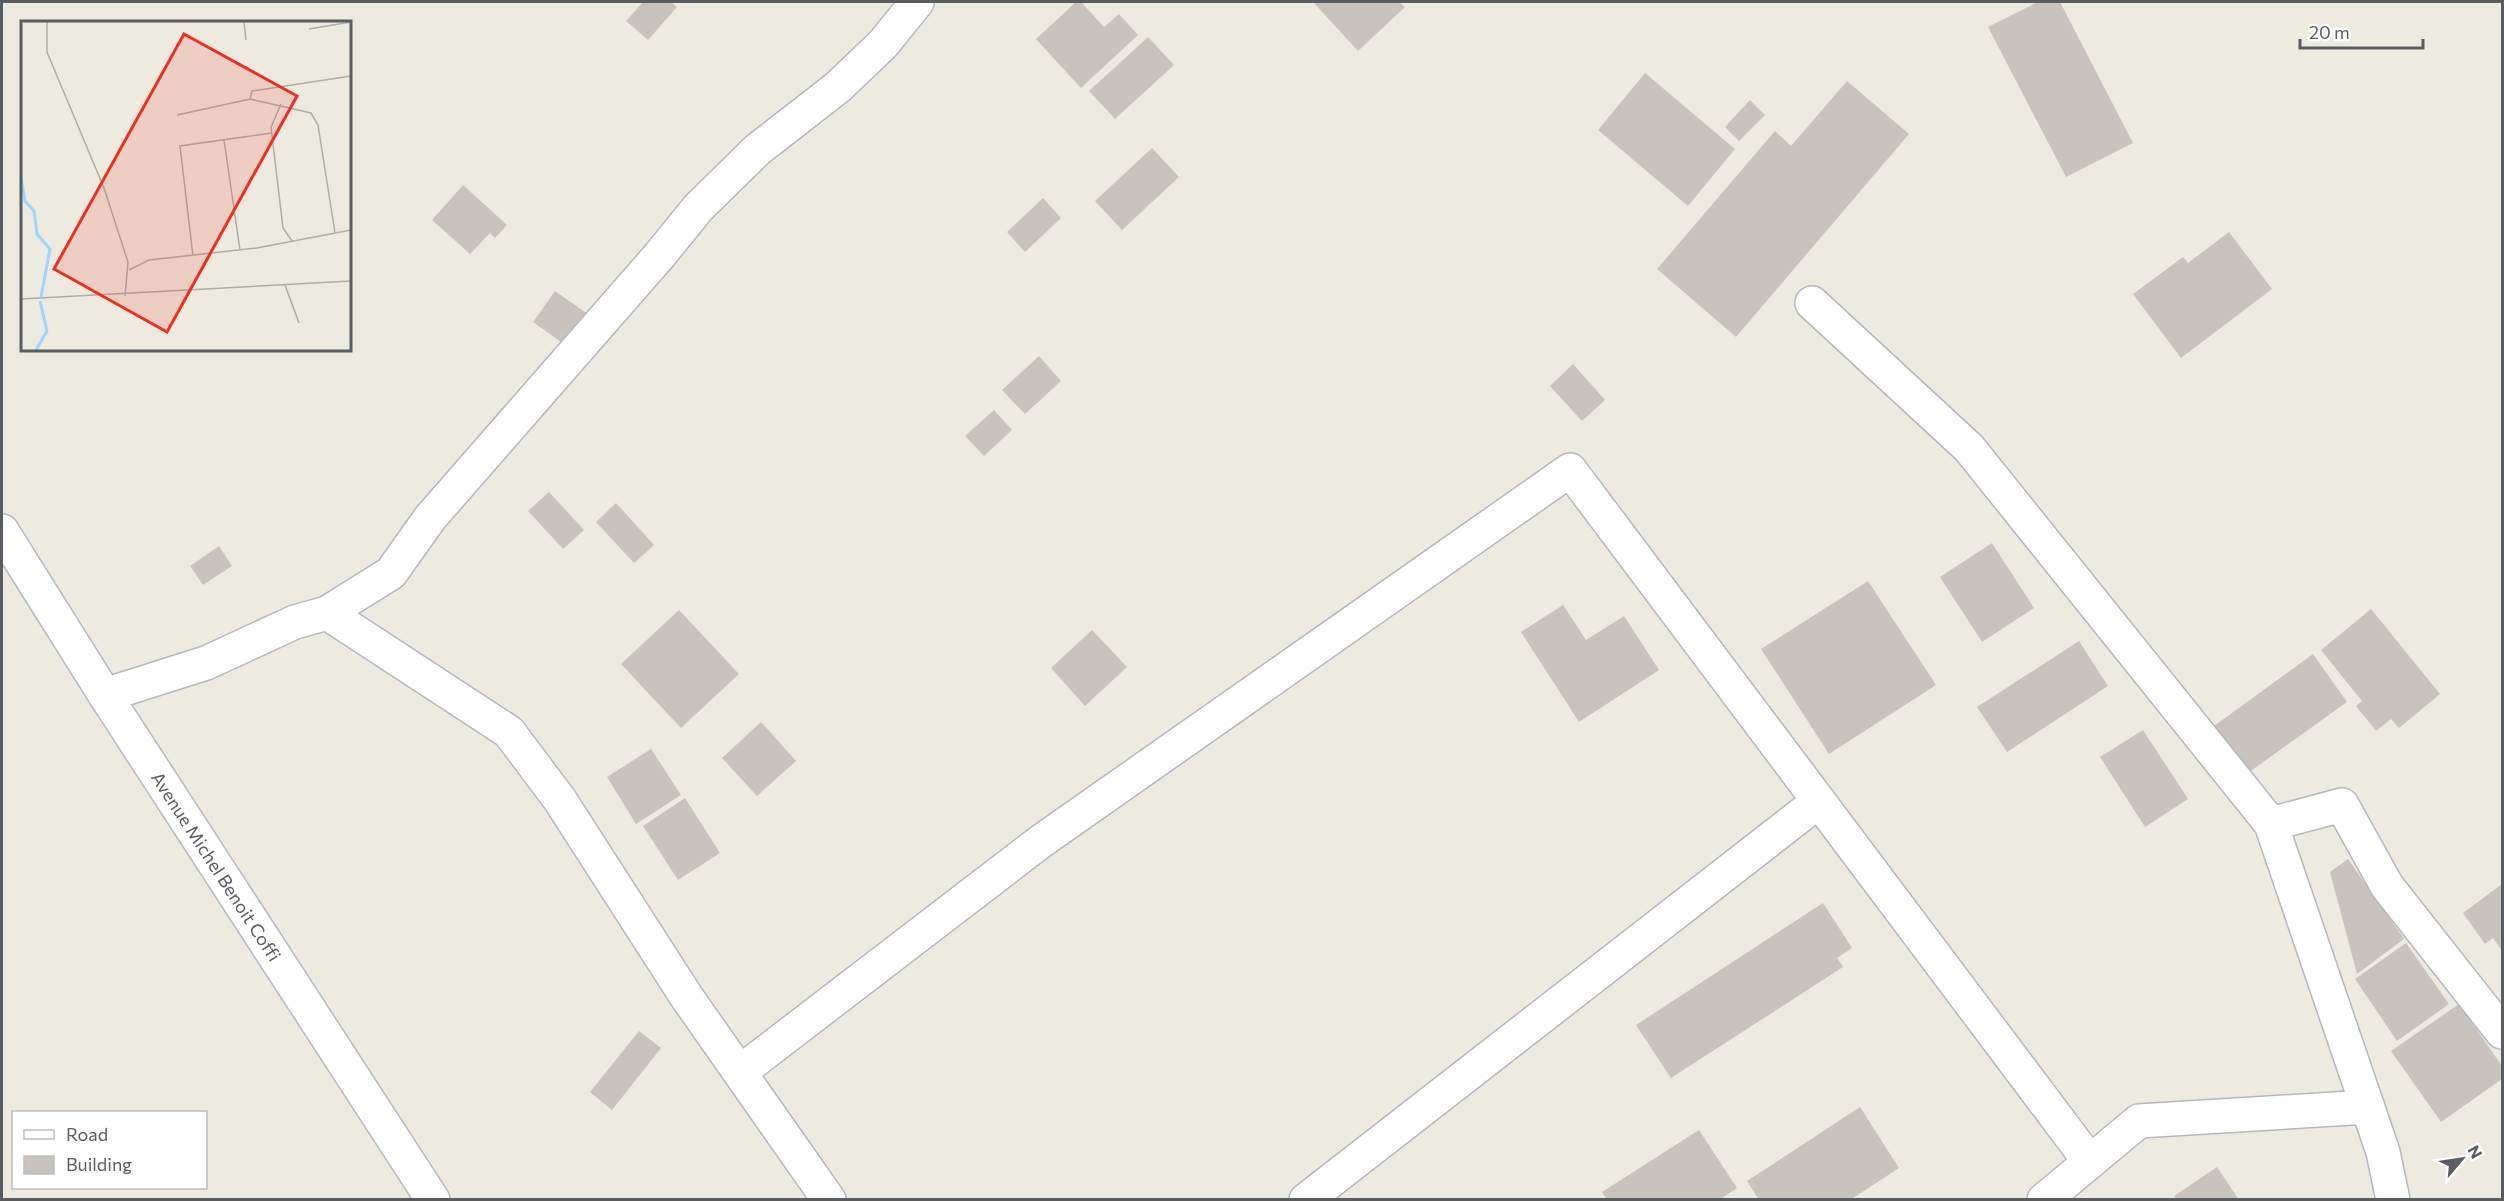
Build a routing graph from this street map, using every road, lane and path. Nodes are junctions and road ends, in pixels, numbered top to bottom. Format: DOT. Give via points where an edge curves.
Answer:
graph roads {
  1 [pos="917,2"];
  2 [pos="1812,303"];
  3 [pos="2,531"];
  4 [pos="327,613"];
  5 [pos="105,695"];
  6 [pos="1819,801"];
  7 [pos="2271,824"];
  8 [pos="2502,1032"];
  9 [pos="740,1072"];
  10 [pos="2368,1107"];
  11 [pos="2090,1162"];
  12 [pos="433,1200"];
  13 [pos="829,1200"];
  14 [pos="1306,1200"];
  15 [pos="2044,1200"];
  16 [pos="2393,1200"];
  1 -- 4 [label="street" via="883,44 837,87 757,150 698,208 430,518 391,573"];
  2 -- 7 [label="street" via="1969,448"];
  3 -- 5 [label="street, Avenue Michel Benoit Coffi"];
  4 -- 5 [label="street" via="295,622 206,663"];
  4 -- 9 [label="street" via="508,732 560,800 686,996"];
  5 -- 12 [label="street, Avenue Michel Benoit Coffi"];
  6 -- 9 [label="street" via="1570,470 1040,842"];
  6 -- 11 [label="street"];
  6 -- 14 [label="street"];
  7 -- 8 [label="street" via="2342,805 2387,886"];
  7 -- 10 [label="street"];
  9 -- 13 [label="street"];
  10 -- 11 [label="street" via="2139,1121"];
  10 -- 16 [label="street"];
  11 -- 15 [label="street"];
}
